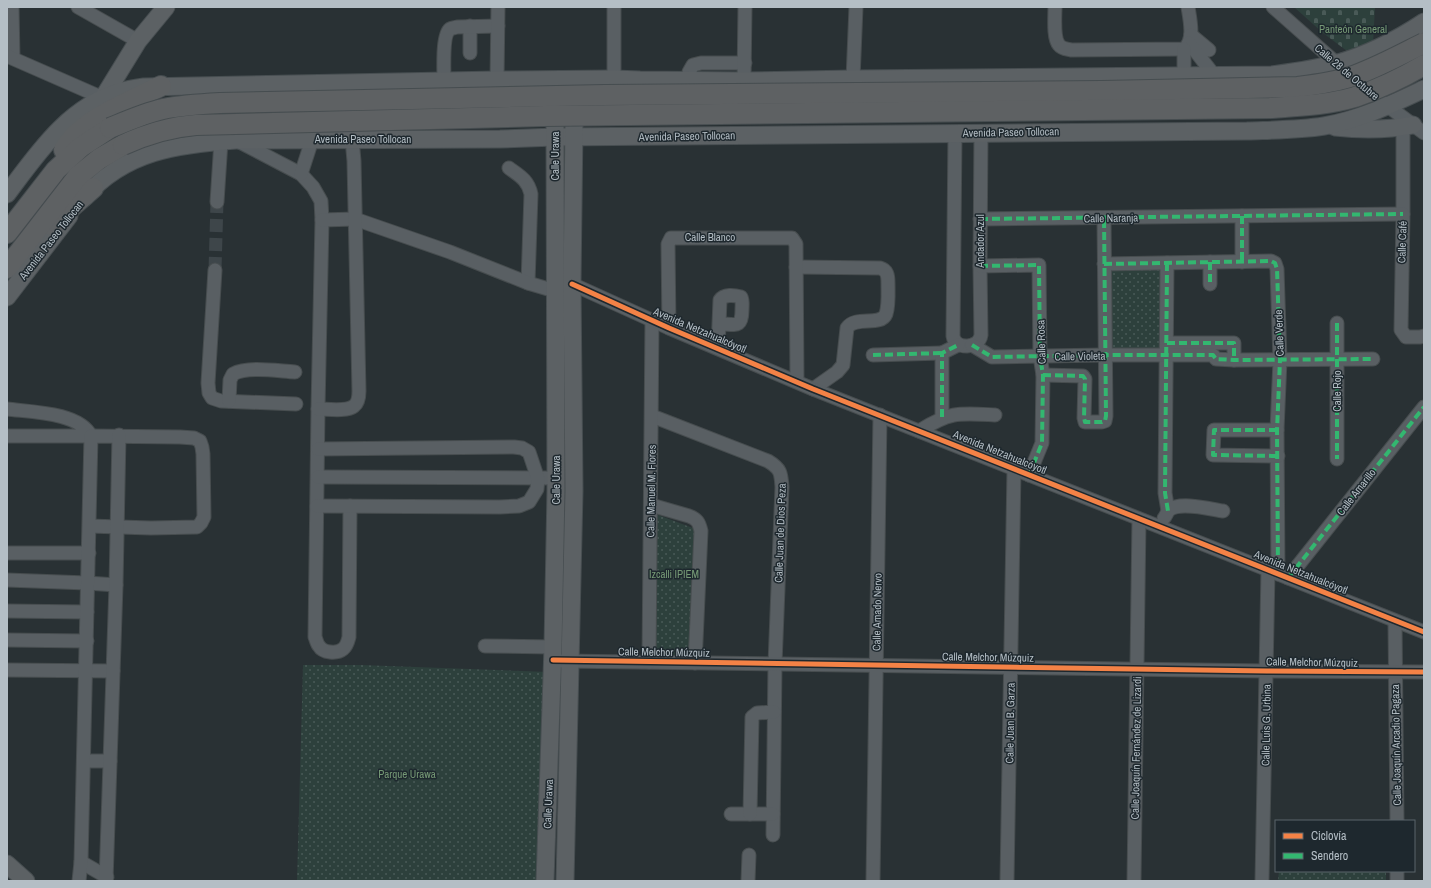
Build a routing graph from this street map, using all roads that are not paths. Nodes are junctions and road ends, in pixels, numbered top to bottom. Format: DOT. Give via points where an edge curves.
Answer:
graph roads {
  1 [pos="12,7"];
  2 [pos="78,7"];
  3 [pos="166,7"];
  4 [pos="498,7"];
  5 [pos="614,7"];
  6 [pos="745,7"];
  7 [pos="856,7"];
  8 [pos="1055,7"];
  9 [pos="1188,7"];
  10 [pos="1273,7"];
  11 [pos="1423,22"];
  12 [pos="470,26"];
  13 [pos="498,26"];
  14 [pos="138,41"];
  15 [pos="1188,42"];
  16 [pos="1424,43"];
  17 [pos="1209,50"];
  18 [pos="470,54"];
  19 [pos="10,57"];
  20 [pos="745,63"];
  21 [pos="1336,64"];
  22 [pos="1424,65"];
  23 [pos="1184,75"];
  24 [pos="1214,75"];
  25 [pos="1424,75"];
  26 [pos="1233,76"];
  27 [pos="853,78"];
  28 [pos="555,79"];
  29 [pos="573,79"];
  30 [pos="614,79"];
  31 [pos="444,80"];
  32 [pos="497,80"];
  33 [pos="640,80"];
  34 [pos="387,81"];
  35 [pos="689,81"];
  36 [pos="744,81"];
  37 [pos="161,86"];
  38 [pos="1424,89"];
  39 [pos="103,98"];
  40 [pos="1388,106"];
  41 [pos="1325,126"];
  42 [pos="1413,128"];
  43 [pos="1247,131"];
  44 [pos="981,132"];
  45 [pos="955,133"];
  46 [pos="555,137"];
  47 [pos="574,137"];
  48 [pos="641,137"];
  49 [pos="375,139"];
  50 [pos="500,139"];
  51 [pos="312,140"];
  52 [pos="352,140"];
  53 [pos="228,141"];
  54 [pos="508,168"];
  55 [pos="56,170"];
  56 [pos="300,174"];
  57 [pos="93,188"];
  58 [pos="7,194"];
  59 [pos="217,202"];
  60 [pos="1403,214"];
  61 [pos="1242,216"];
  62 [pos="1104,218"];
  63 [pos="980,219"];
  64 [pos="322,220"];
  65 [pos="355,220"];
  66 [pos="7,233"];
  67 [pos="12,262"];
  68 [pos="1210,262"];
  69 [pos="1242,262"];
  70 [pos="1167,263"];
  71 [pos="1104,264"];
  72 [pos="980,266"];
  73 [pos="796,267"];
  74 [pos="215,270"];
  75 [pos="528,283"];
  76 [pos="572,284"];
  77 [pos="1210,284"];
  78 [pos="555,291"];
  79 [pos="7,297"];
  80 [pos="652,320"];
  81 [pos="1337,323"];
  82 [pos="719,324"];
  83 [pos="669,328"];
  84 [pos="1424,336"];
  85 [pos="958,345"];
  86 [pos="972,345"];
  87 [pos="718,348"];
  88 [pos="1166,349"];
  89 [pos="942,353"];
  90 [pos="873,355"];
  91 [pos="1105,355"];
  92 [pos="1040,356"];
  93 [pos="1337,359"];
  94 [pos="1373,359"];
  95 [pos="1280,360"];
  96 [pos="295,372"];
  97 [pos="1043,375"];
  98 [pos="797,381"];
  99 [pos="813,389"];
  100 [pos="229,401"];
  101 [pos="296,404"];
  102 [pos="1424,406"];
  103 [pos="7,409"];
  104 [pos="318,409"];
  105 [pos="880,415"];
  106 [pos="995,415"];
  107 [pos="652,416"];
  108 [pos="942,417"];
  109 [pos="1277,430"];
  110 [pos="919,431"];
  111 [pos="119,435"];
  112 [pos="7,436"];
  113 [pos="91,436"];
  114 [pos="318,449"];
  115 [pos="1278,456"];
  116 [pos="1337,459"];
  117 [pos="1014,469"];
  118 [pos="1029,475"];
  119 [pos="318,477"];
  120 [pos="538,484"];
  121 [pos="556,484"];
  122 [pos="574,484"];
  123 [pos="651,505"];
  124 [pos="316,506"];
  125 [pos="350,506"];
  126 [pos="1168,510"];
  127 [pos="1223,511"];
  128 [pos="1139,519"];
  129 [pos="90,526"];
  130 [pos="1160,527"];
  131 [pos="117,528"];
  132 [pos="7,553"];
  133 [pos="89,553"];
  134 [pos="1278,574"];
  135 [pos="7,580"];
  136 [pos="87,583"];
  137 [pos="116,585"];
  138 [pos="7,611"];
  139 [pos="87,612"];
  140 [pos="1395,621"];
  141 [pos="1424,632"];
  142 [pos="7,640"];
  143 [pos="86,642"];
  144 [pos="485,646"];
  145 [pos="553,654"];
  146 [pos="570,661"];
  147 [pos="649,662"];
  148 [pos="695,663"];
  149 [pos="775,664"];
  150 [pos="877,666"];
  151 [pos="1011,667"];
  152 [pos="1137,669"];
  153 [pos="7,670"];
  154 [pos="113,670"];
  155 [pos="86,671"];
  156 [pos="1267,671"];
  157 [pos="1395,672"];
  158 [pos="1424,672"];
  159 [pos="774,712"];
  160 [pos="84,760"];
  161 [pos="110,761"];
  162 [pos="731,814"];
  163 [pos="750,814"];
  164 [pos="773,814"];
  165 [pos="1397,820"];
  166 [pos="773,836"];
  167 [pos="749,855"];
  168 [pos="81,862"];
  169 [pos="106,879"];
  170 [pos="79,881"];
  171 [pos="545,881"];
  172 [pos="565,881"];
  173 [pos="748,881"];
  174 [pos="873,881"];
  175 [pos="1007,881"];
  176 [pos="1134,881"];
  177 [pos="1262,881"];
  1 -- 19 [label="street"];
  2 -- 14 [label="street"];
  3 -- 14 [label="main road"];
  4 -- 13 [label="street"];
  5 -- 30 [label="street"];
  6 -- 20 [label="street"];
  7 -- 27 [label="street"];
  8 -- 15 [label="street" via="1056,38 1059,46 1064,49"];
  9 -- 15 [label="street"];
  10 -- 21 [label="street, Calle 28 de Octubre"];
  11 -- 21 [label="main road" via="1375,50"];
  11 -- 25 [label="main road" via="1414,37 1412,52"];
  12 -- 13 [label="street"];
  12 -- 18 [label="street"];
  12 -- 31 [label="street" via="450,29 447,34"];
  13 -- 32 [label="street"];
  14 -- 39 [label="main road"];
  15 -- 17 [label="street"];
  15 -- 23 [label="street"];
  15 -- 24 [label="street"];
  16 -- 55 [label="highway, bridge" via="1355,75 1328,83 1298,87 597,96 193,105 164,109 110,128 81,147"];
  19 -- 39 [label="street"];
  20 -- 35 [label="street" via="693,65 689,72"];
  20 -- 36 [label="street"];
  21 -- 26 [label="main road" via="1272,75"];
  21 -- 40 [label="street, Calle 28 de Octubre"];
  22 -- 67 [label="highway, Avenida Paseo Tollocan, bridge" via="1383,87 1354,97 1320,104 1270,108 544,116 181,126 152,133 98,159 78,176"];
  23 -- 24 [label="main road"];
  23 -- 27 [label="main road"];
  24 -- 26 [label="main road"];
  26 -- 43 [label="main road" via="1247,85 1257,103 1256,121"];
  27 -- 36 [label="main road"];
  28 -- 29 [label="main road"];
  28 -- 32 [label="main road"];
  28 -- 46 [label="main road, Calle Urawa"];
  29 -- 30 [label="main road"];
  29 -- 47 [label="main road, Calle Urawa"];
  30 -- 33 [label="main road"];
  31 -- 32 [label="main road"];
  31 -- 34 [label="main road"];
  32 -- 50 [label="main road" via="514,91 522,109 520,122 515,130"];
  33 -- 35 [label="main road"];
  33 -- 48 [label="main road" via="624,98 622,114 630,135"];
  34 -- 37 [label="main road"];
  34 -- 49 [label="main road" via="374,90 365,104 364,120 370,136"];
  35 -- 36 [label="main road"];
  37 -- 39 [label="main road" via="144,86"];
  37 -- 55 [label="highway" via="86,126 69,141"];
  38 -- 40 [label="main road, Avenida Paseo Tollocan"];
  39 -- 58 [label="main road" via="77,114 57,132"];
  40 -- 41 [label="main road, Avenida Paseo Tollocan"];
  40 -- 42 [label="street, Calle 28 de Octubre"];
  41 -- 42 [label="main road" via="1353,129"];
  41 -- 43 [label="main road, Avenida Paseo Tollocan"];
  42 -- 60 [label="street, Calle Café"];
  43 -- 44 [label="main road, Avenida Paseo Tollocan"];
  44 -- 45 [label="main road, Avenida Paseo Tollocan"];
  44 -- 63 [label="street, Andador Azul"];
  45 -- 48 [label="main road, Avenida Paseo Tollocan"];
  45 -- 85 [label="street" via="953,336"];
  46 -- 47 [label="main road, Avenida Paseo Tollocan"];
  46 -- 50 [label="main road, Avenida Paseo Tollocan"];
  46 -- 78 [label="main road, Calle Urawa"];
  47 -- 48 [label="main road, Avenida Paseo Tollocan"];
  47 -- 76 [label="main road, Calle Urawa"];
  49 -- 50 [label="main road, Avenida Paseo Tollocan"];
  49 -- 52 [label="main road, Avenida Paseo Tollocan"];
  51 -- 52 [label="main road, Avenida Paseo Tollocan"];
  51 -- 53 [label="main road, Avenida Paseo Tollocan"];
  51 -- 56 [label="street"];
  52 -- 65 [label="street"];
  53 -- 56 [label="street"];
  53 -- 57 [label="main road, Avenida Paseo Tollocan" via="173,147 143,156 117,169"];
  53 -- 59 [label="street"];
  54 -- 75 [label="street" via="522,177 529,185 531,194"];
  55 -- 66 [label="highway"];
  56 -- 64 [label="street" via="313,187 321,201"];
  57 -- 67 [label="highway"];
  57 -- 79 [label="main road, Avenida Paseo Tollocan"];
  60 -- 61 [label="street, Calle Naranja"];
  60 -- 84 [label="street, Calle Café" via="1401,330 1406,337"];
  61 -- 62 [label="street, Calle Naranja"];
  61 -- 69 [label="street"];
  62 -- 63 [label="street, Calle Naranja"];
  62 -- 71 [label="street"];
  63 -- 72 [label="street, Andador Azul"];
  64 -- 65 [label="street"];
  64 -- 104 [label="street"];
  65 -- 75 [label="street" via="450,252"];
  65 -- 104 [label="street" via="360,391 354,407 346,410"];
  68 -- 69 [label="street, Calle Verde"];
  68 -- 70 [label="street, Calle Verde"];
  68 -- 77 [label="street"];
  69 -- 95 [label="street, Calle Verde" via="1275,263"];
  70 -- 71 [label="street, Calle Verde"];
  70 -- 88 [label="street"];
  71 -- 91 [label="street"];
  72 -- 86 [label="street, Andador Azul" via="981,335 978,342"];
  72 -- 92 [label="street, Calle Rosa" via="1039,265"];
  73 -- 83 [label="street, Calle Blanco" via="796,244 792,238 671,238 668,244"];
  73 -- 98 [label="street"];
  73 -- 99 [label="street" via="880,268 885,269 888,278 886,314 877,320 849,324 842,365 837,372"];
  74 -- 100 [label="street" via="209,393 212,398"];
  75 -- 78 [label="street"];
  76 -- 80 [label="street, Avenida Netzahualcóyotl"];
  76 -- 122 [label="main road, Calle Urawa"];
  78 -- 121 [label="main road, Calle Urawa"];
  80 -- 83 [label="street, Avenida Netzahualcóyotl"];
  80 -- 107 [label="street, Calle Manuel M. Flores"];
  81 -- 93 [label="street, Calle Rojo"];
  82 -- 87 [label="street"];
  83 -- 87 [label="street, Avenida Netzahualcóyotl"];
  85 -- 86 [label="street"];
  85 -- 89 [label="street"];
  86 -- 92 [label="street, Calle Violeta" via="992,357"];
  87 -- 98 [label="street, Avenida Netzahualcóyotl"];
  88 -- 91 [label="street, Calle Violeta"];
  88 -- 95 [label="street, Calle Violeta" via="1213,355 1216,359"];
  88 -- 126 [label="street" via="1165,493"];
  89 -- 90 [label="street"];
  89 -- 108 [label="street"];
  91 -- 92 [label="street, Calle Violeta"];
  91 -- 97 [label="street" via="1105,421 1102,422 1085,422 1084,376"];
  92 -- 97 [label="street, Calle Rosa"];
  93 -- 94 [label="street"];
  93 -- 95 [label="street"];
  93 -- 116 [label="street, Calle Rojo"];
  95 -- 109 [label="street, Calle Verde"];
  96 -- 100 [label="street" via="238,371 230,380"];
  97 -- 118 [label="street, Calle Rosa" via="1042,443"];
  98 -- 99 [label="street, Avenida Netzahualcóyotl"];
  99 -- 105 [label="street, Avenida Netzahualcóyotl"];
  100 -- 101 [label="street"];
  102 -- 134 [label="street, Calle Amarillo"];
  103 -- 113 [label="street" via="58,415 85,427"];
  104 -- 114 [label="street"];
  105 -- 110 [label="street, Avenida Netzahualcóyotl"];
  105 -- 150 [label="street, Calle Amado Nervo"];
  106 -- 108 [label="street" via="964,413"];
  107 -- 123 [label="street, Calle Manuel M. Flores"];
  107 -- 149 [label="street, Calle Juan de Dios Peza" via="768,461 780,472 782,487"];
  108 -- 110 [label="street"];
  109 -- 115 [label="street, Calle Verde"];
  109 -- 115 [label="street" via="1214,430 1213,455"];
  110 -- 117 [label="street, Avenida Netzahualcóyotl"];
  111 -- 113 [label="street"];
  111 -- 131 [label="street"];
  111 -- 131 [label="street" via="194,438 200,441 203,454 204,517 202,523 192,528"];
  112 -- 113 [label="street"];
  113 -- 129 [label="street"];
  114 -- 119 [label="street"];
  114 -- 120 [label="street" via="522,448 529,452"];
  115 -- 134 [label="street, Calle Verde"];
  117 -- 118 [label="street, Avenida Netzahualcóyotl"];
  117 -- 151 [label="street, Calle Juan B. Garza"];
  118 -- 128 [label="street, Avenida Netzahualcóyotl"];
  119 -- 120 [label="street"];
  119 -- 124 [label="street"];
  120 -- 121 [label="street"];
  120 -- 125 [label="street" via="529,502 520,506"];
  121 -- 122 [label="street"];
  121 -- 145 [label="main road, Calle Urawa"];
  122 -- 146 [label="main road, Calle Urawa"];
  123 -- 147 [label="street, Calle Manuel M. Flores"];
  123 -- 148 [label="street" via="695,518 699,522 701,530"];
  124 -- 125 [label="street"];
  124 -- 125 [label="street" via="315,637 324,651 335,652 347,645 349,637"];
  126 -- 127 [label="street" via="1184,505"];
  126 -- 130 [label="street"];
  128 -- 130 [label="street, Avenida Netzahualcóyotl"];
  128 -- 152 [label="street, Calle Joaquín Fernández de Lizardi"];
  129 -- 131 [label="street"];
  129 -- 133 [label="street"];
  130 -- 134 [label="street, Avenida Netzahualcóyotl"];
  131 -- 137 [label="street"];
  132 -- 133 [label="street"];
  133 -- 136 [label="street"];
  134 -- 140 [label="street, Avenida Netzahualcóyotl"];
  134 -- 156 [label="street, Calle Luis G. Urbina"];
  135 -- 136 [label="street"];
  136 -- 137 [label="street"];
  136 -- 139 [label="street"];
  137 -- 154 [label="street"];
  138 -- 139 [label="street"];
  139 -- 143 [label="street"];
  140 -- 141 [label="street, Avenida Netzahualcóyotl"];
  140 -- 157 [label="street, Calle Joaquín Arcadio Pagaza"];
  142 -- 143 [label="street"];
  143 -- 155 [label="street"];
  144 -- 145 [label="street, Calle Melchor Múzquiz"];
  145 -- 146 [label="street, Calle Melchor Múzquiz"];
  145 -- 171 [label="main road, Calle Urawa"];
  146 -- 147 [label="street, Calle Melchor Múzquiz"];
  146 -- 172 [label="main road, Calle Urawa"];
  147 -- 148 [label="street, Calle Melchor Múzquiz"];
  148 -- 149 [label="street, Calle Melchor Múzquiz"];
  149 -- 150 [label="street, Calle Melchor Múzquiz"];
  149 -- 159 [label="street, Calle Juan de Dios Peza"];
  150 -- 151 [label="street, Calle Melchor Múzquiz"];
  150 -- 174 [label="street, Calle Amado Nervo"];
  151 -- 152 [label="street, Calle Melchor Múzquiz"];
  151 -- 175 [label="street, Calle Juan B. Garza"];
  152 -- 156 [label="street, Calle Melchor Múzquiz"];
  152 -- 176 [label="street, Calle Joaquín Fernández de Lizardi"];
  153 -- 155 [label="street"];
  154 -- 155 [label="street"];
  154 -- 161 [label="street"];
  155 -- 160 [label="street"];
  156 -- 157 [label="street, Calle Melchor Múzquiz"];
  156 -- 177 [label="street, Calle Luis G. Urbina"];
  157 -- 158 [label="street, Calle Melchor Múzquiz"];
  157 -- 165 [label="street, Calle Joaquín Arcadio Pagaza"];
  159 -- 163 [label="street" via="757,713 752,717"];
  159 -- 164 [label="street, Calle Juan de Dios Peza"];
  160 -- 161 [label="street"];
  160 -- 168 [label="street"];
  161 -- 169 [label="street"];
  162 -- 163 [label="street"];
  163 -- 164 [label="street"];
  164 -- 166 [label="street, Calle Juan de Dios Peza"];
  167 -- 173 [label="street"];
  168 -- 169 [label="street"];
  168 -- 170 [label="street"];
}
